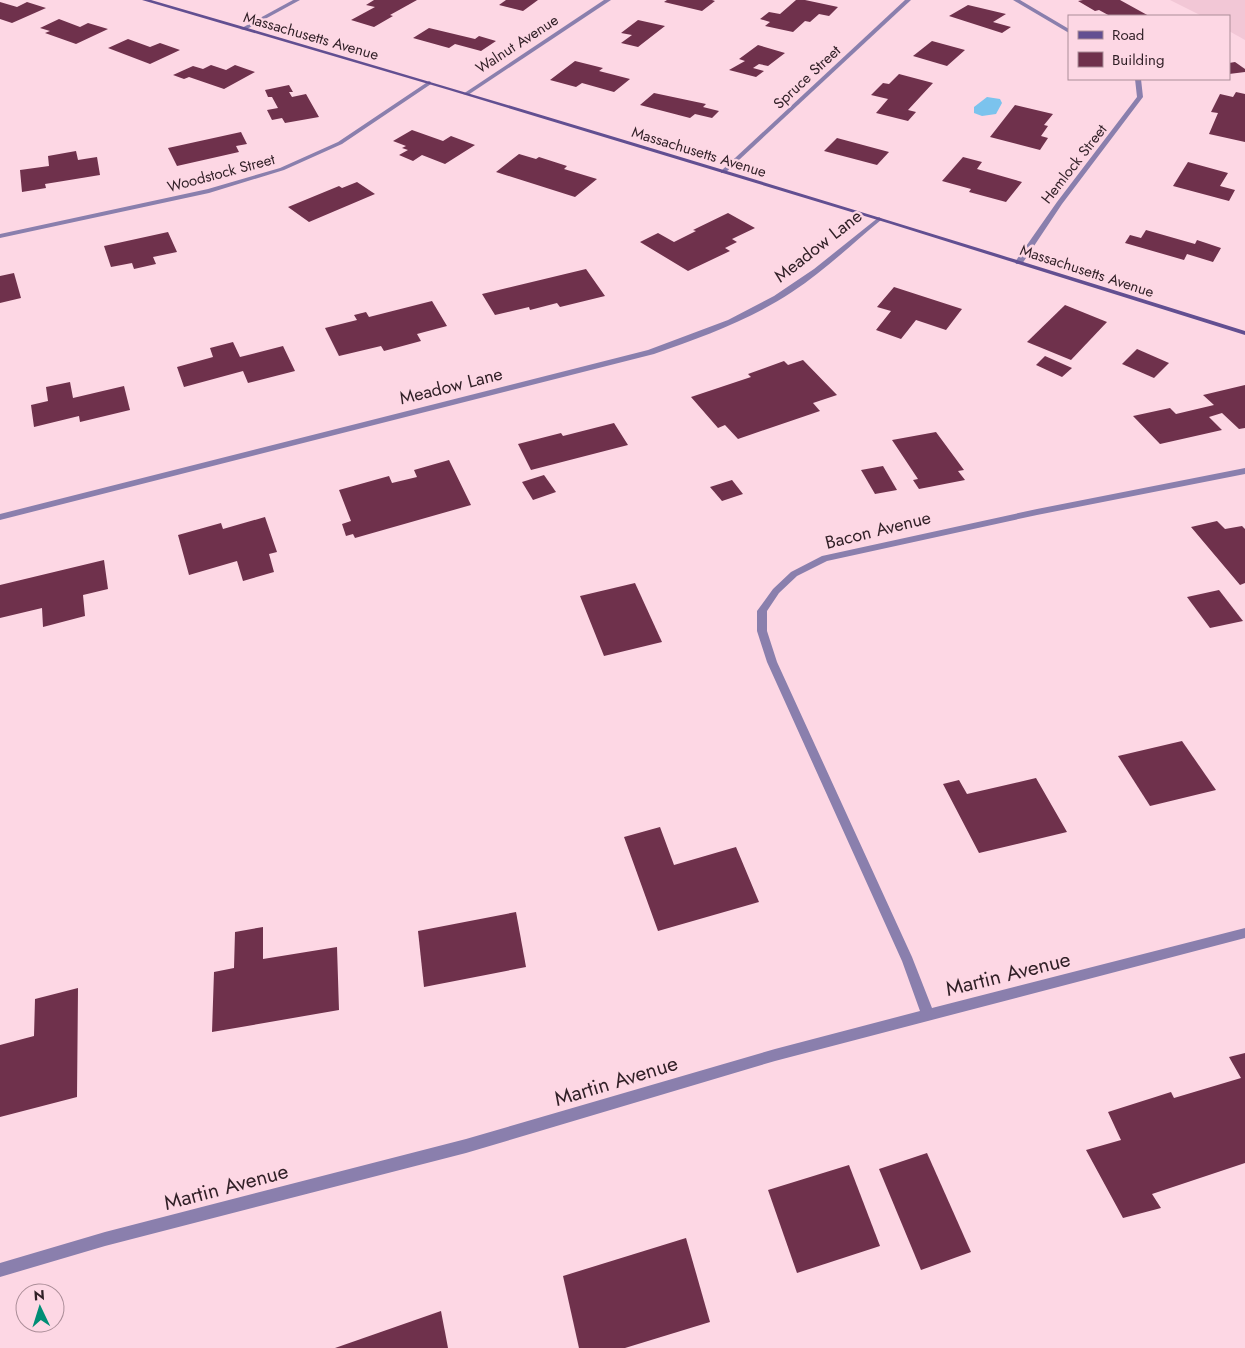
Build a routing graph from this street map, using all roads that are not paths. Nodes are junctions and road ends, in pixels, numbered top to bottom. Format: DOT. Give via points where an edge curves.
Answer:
graph roads {
  1 [pos="145,0"];
  2 [pos="297,0"];
  3 [pos="608,0"];
  4 [pos="908,0"];
  5 [pos="1016,0"];
  6 [pos="243,29"];
  7 [pos="1068,29"];
  8 [pos="1138,80"];
  9 [pos="429,83"];
  10 [pos="466,94"];
  11 [pos="723,172"];
  12 [pos="878,219"];
  13 [pos="0,236"];
  14 [pos="1019,262"];
  15 [pos="1245,333"];
  16 [pos="1245,471"];
  17 [pos="0,517"];
  18 [pos="1245,934"];
  19 [pos="928,1015"];
  20 [pos="0,1270"];
  1 -- 6 [label="main road, Massachusetts Avenue"];
  2 -- 6 [label="street"];
  3 -- 10 [label="street, Walnut Avenue"];
  4 -- 11 [label="street, Spruce Street"];
  5 -- 7 [label="street"];
  6 -- 9 [label="main road, Massachusetts Avenue"];
  8 -- 14 [label="street, Hemlock Street" via="1140,97 1059,203"];
  9 -- 10 [label="main road, Massachusetts Avenue"];
  9 -- 13 [label="street, Woodstock Street" via="340,143 282,169 209,191"];
  10 -- 11 [label="main road, Massachusetts Avenue"];
  11 -- 12 [label="main road, Massachusetts Avenue"];
  12 -- 14 [label="main road, Massachusetts Avenue"];
  12 -- 17 [label="street, Meadow Lane" via="809,277 777,298 728,325 651,352"];
  14 -- 15 [label="main road, Massachusetts Avenue"];
  16 -- 19 [label="street, Bacon Avenue" via="825,558 794,574 762,611 762,631 772,662 908,961"];
  18 -- 19 [label="street, Martin Avenue"];
  19 -- 20 [label="street, Martin Avenue" via="774,1055 466,1146 132,1232"];
}
